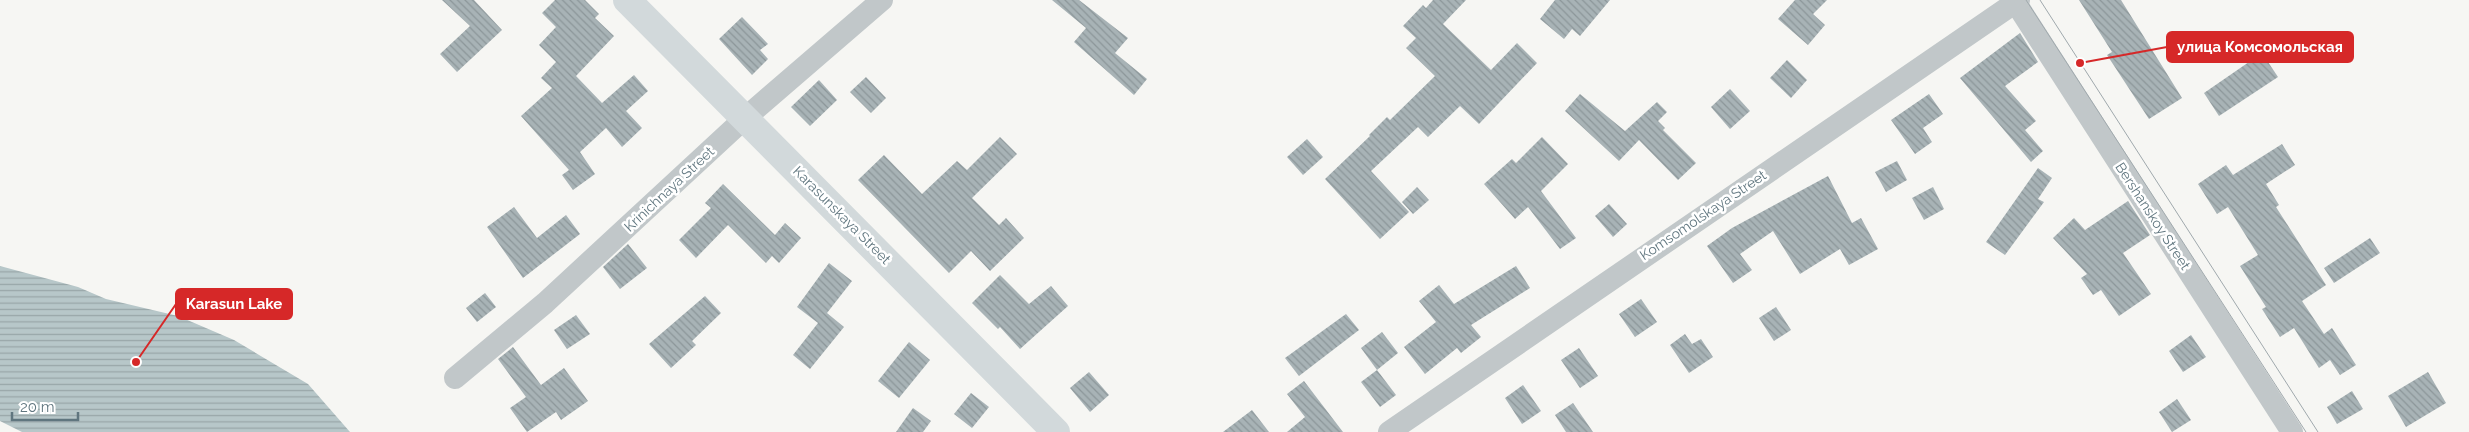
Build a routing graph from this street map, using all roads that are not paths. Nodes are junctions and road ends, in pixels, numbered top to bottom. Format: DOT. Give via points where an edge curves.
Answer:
graph roads {
  1 [pos="627,0"];
  2 [pos="882,0"];
  3 [pos="2016,1"];
  4 [pos="745,118"];
  5 [pos="455,378"];
  6 [pos="1056,432"];
  7 [pos="1389,432"];
  8 [pos="2292,432"];
  1 -- 4 [label="street, Karasunskaya Street"];
  2 -- 4 [label="street, Krinichnaya Street"];
  3 -- 7 [label="street, Komsomolskaya Street"];
  3 -- 8 [label="street, Bershanskoy Street"];
  4 -- 5 [label="street, Krinichnaya Street" via="545,303"];
  4 -- 6 [label="street, Karasunskaya Street"];
}
